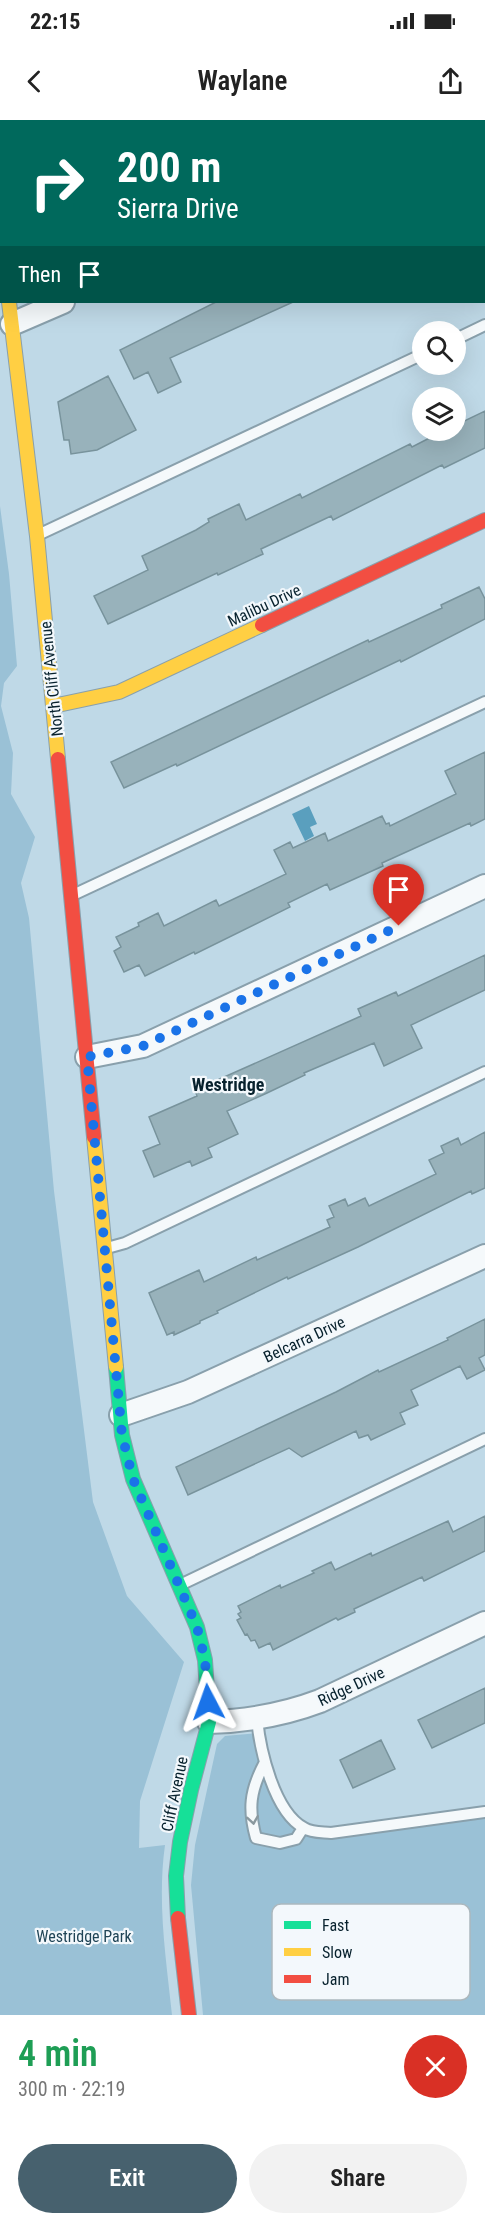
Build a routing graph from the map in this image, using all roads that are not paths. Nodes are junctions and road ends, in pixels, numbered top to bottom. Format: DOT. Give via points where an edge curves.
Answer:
graph roads {
  1 [pos="9,303"];
  2 [pos="61,303"];
  3 [pos="12,324"];
  4 [pos="485,325"];
  5 [pos="466,334"];
  6 [pos="412,359"];
  7 [pos="485,520"];
  8 [pos="37,536"];
  9 [pos="485,702"];
  10 [pos="53,706"];
  11 [pos="485,886"];
  12 [pos="72,896"];
  13 [pos="87,1057"];
  14 [pos="485,1072"];
  15 [pos="104,1249"];
  16 [pos="485,1256"];
  17 [pos="121,1415"];
  18 [pos="485,1440"];
  19 [pos="180,1585"];
  20 [pos="485,1623"];
  21 [pos="257,1719"];
  22 [pos="208,1722"];
  23 [pos="264,1764"];
  24 [pos="485,1812"];
  25 [pos="303,1828"];
  26 [pos="189,2015"];
  1 -- 3 [label="street, North Cliff Avenue"];
  2 -- 3 [label="street"];
  3 -- 8 [label="street, North Cliff Avenue"];
  4 -- 5 [label="lane"];
  6 -- 8 [label="lane"];
  7 -- 10 [label="street, Malibu Drive" via="119,692"];
  8 -- 10 [label="street, North Cliff Avenue"];
  9 -- 12 [label="lane"];
  10 -- 12 [label="street, North Cliff Avenue"];
  11 -- 13 [label="street" via="143,1046"];
  12 -- 13 [label="street, North Cliff Avenue"];
  13 -- 15 [label="street, Cliff Avenue"];
  14 -- 15 [label="lane" via="125,1243"];
  15 -- 17 [label="street, Cliff Avenue"];
  16 -- 17 [label="street, Belcarra Drive" via="188,1392"];
  17 -- 19 [label="street, Cliff Avenue" via="133,1479"];
  18 -- 19 [label="lane"];
  19 -- 22 [label="street, Cliff Avenue" via="205,1660"];
  20 -- 21 [label="street, Ridge Drive" via="320,1701"];
  21 -- 22 [label="street, Ridge Drive"];
  21 -- 23 [label="lane"];
  22 -- 26 [label="street, Cliff Avenue" via="176,1875"];
  23 -- 25 [label="lane" via="290,1817"];
  23 -- 25 [label="lane, one-way" via="255,1782 250,1816 256,1838 280,1843 296,1839"];
  24 -- 25 [label="lane" via="331,1833"];
}
